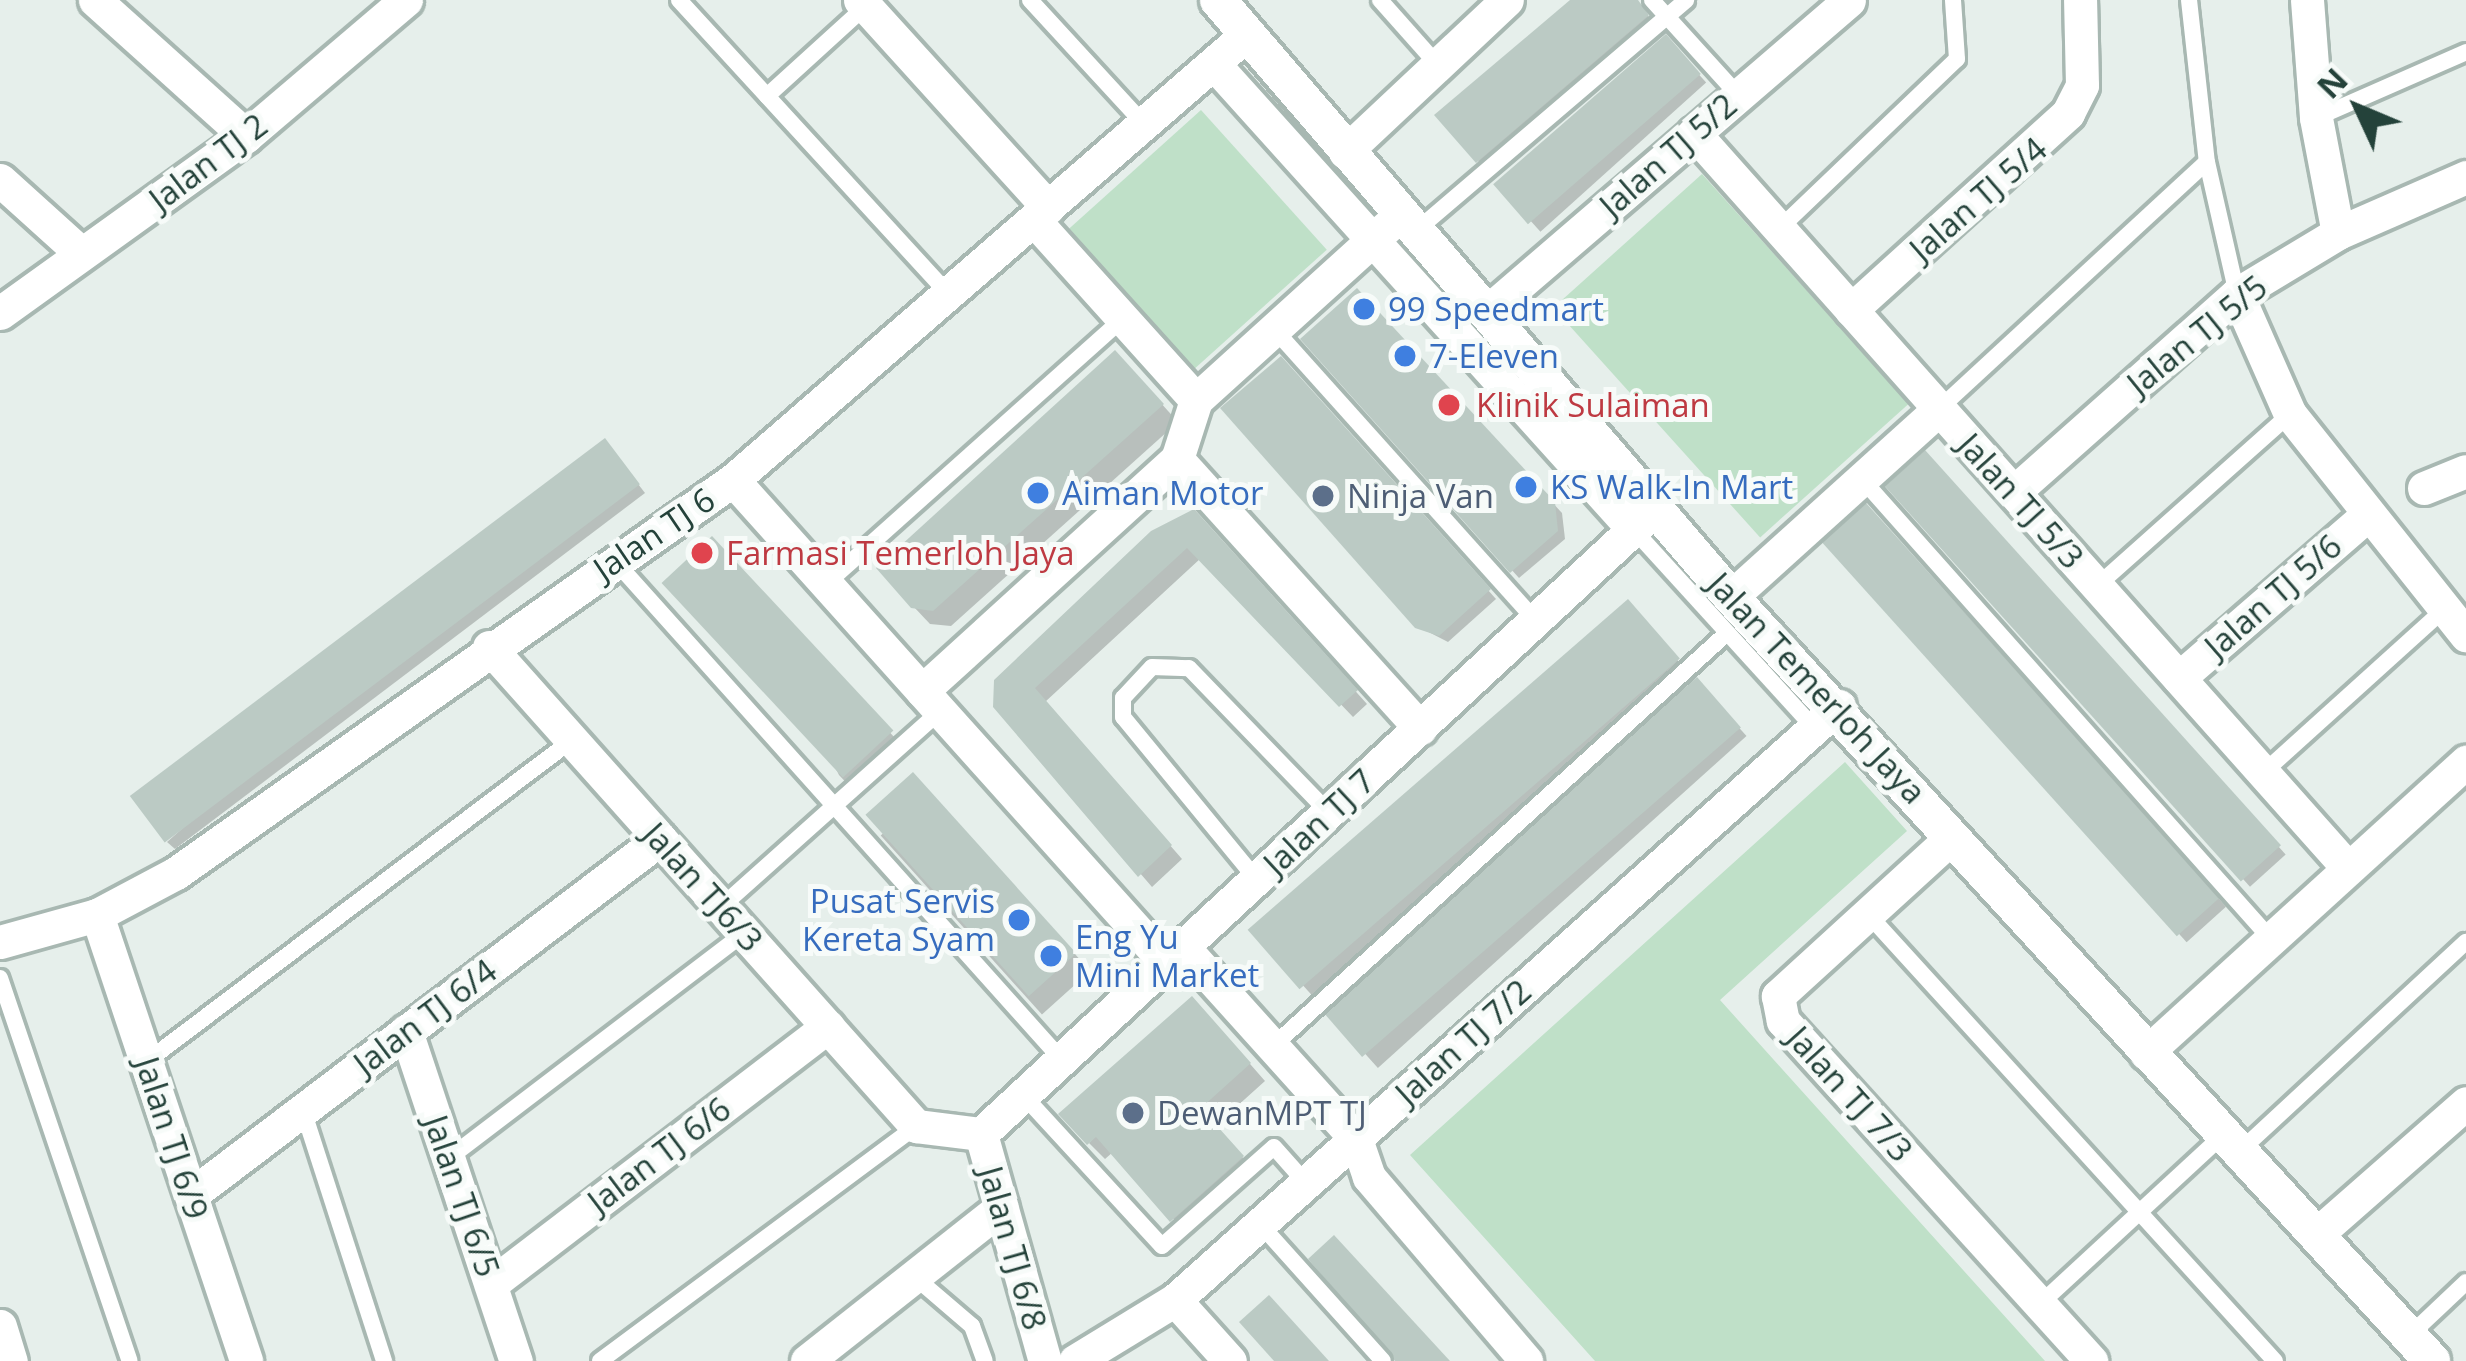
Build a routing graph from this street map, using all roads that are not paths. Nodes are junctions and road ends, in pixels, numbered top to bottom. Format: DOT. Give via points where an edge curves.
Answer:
graph roads {
  1 [pos="95,0"];
  2 [pos="679,0"];
  3 [pos="1030,0"];
  4 [pos="1218,0"];
  5 [pos="1380,0"];
  6 [pos="1508,0"];
  7 [pos="1652,0"];
  8 [pos="1686,0"];
  9 [pos="1849,0"];
  10 [pos="1953,0"];
  11 [pos="2080,0"];
  12 [pos="2189,0"];
  13 [pos="2307,0"];
  14 [pos="866,2"];
  15 [pos="399,4"];
  16 [pos="1668,18"];
  17 [pos="1247,34"];
  18 [pos="2466,52"];
  19 [pos="1436,63"];
  20 [pos="1214,64"];
  21 [pos="1738,95"];
  22 [pos="767,96"];
  23 [pos="2316,118"];
  24 [pos="1146,126"];
  25 [pos="1694,133"];
  26 [pos="246,136"];
  27 [pos="1345,152"];
  28 [pos="2207,162"];
  29 [pos="2466,177"];
  30 [pos="0,180"];
  31 [pos="1041,213"];
  32 [pos="1409,222"];
  33 [pos="1779,229"];
  34 [pos="2338,233"];
  35 [pos="1373,241"];
  36 [pos="82,254"];
  37 [pos="2237,294"];
  38 [pos="950,296"];
  39 [pos="1851,310"];
  40 [pos="1487,311"];
  41 [pos="0,313"];
  42 [pos="1123,318"];
  43 [pos="1275,330"];
  44 [pos="1196,400"];
  45 [pos="1939,409"];
  46 [pos="2290,414"];
  47 [pos="1177,459"];
  48 [pos="2466,471"];
  49 [pos="1861,478"];
  50 [pos="733,481"];
  51 [pos="2424,488"];
  52 [pos="2014,492"];
  53 [pos="2367,515"];
  54 [pos="1645,520"];
  55 [pos="614,560"];
  56 [pos="826,584"];
  57 [pos="2097,586"];
  58 [pos="1729,615"];
  59 [pos="1536,621"];
  60 [pos="2455,623"];
  61 [pos="489,647"];
  62 [pos="2179,678"];
  63 [pos="931,701"];
  64 [pos="1826,717"];
  65 [pos="1420,728"];
  66 [pos="572,740"];
  67 [pos="2466,762"];
  68 [pos="2264,772"];
  69 [pos="834,806"];
  70 [pos="1329,813"];
  71 [pos="1952,837"];
  72 [pos="660,839"];
  73 [pos="2348,868"];
  74 [pos="1257,880"];
  75 [pos="1867,913"];
  76 [pos="97,915"];
  77 [pos="733,920"];
  78 [pos="2270,938"];
  79 [pos="2466,941"];
  80 [pos="0,942"];
  81 [pos="1175,956"];
  82 [pos="0,978"];
  83 [pos="828,1026"];
  84 [pos="406,1031"];
  85 [pos="1273,1046"];
  86 [pos="2146,1053"];
  87 [pos="1062,1060"];
  88 [pos="146,1062"];
  89 [pos="1023,1095"];
  90 [pos="2466,1103"];
  91 [pos="303,1110"];
  92 [pos="916,1126"];
  93 [pos="981,1134"];
  94 [pos="1356,1139"];
  95 [pos="2231,1143"];
  96 [pos="449,1158"];
  97 [pos="1306,1183"];
  98 [pos="191,1195"];
  99 [pos="1002,1207"];
  100 [pos="2141,1211"];
  101 [pos="1260,1224"];
  102 [pos="2318,1234"];
  103 [pos="916,1278"];
  104 [pos="2466,1282"];
  105 [pos="491,1284"];
  106 [pos="1175,1300"];
  107 [pos="2040,1304"];
  108 [pos="0,1327"];
  109 [pos="2421,1348"];
  110 [pos="11,1361"];
  111 [pos="130,1361"];
  112 [pos="246,1361"];
  113 [pos="384,1361"];
  114 [pos="516,1361"];
  115 [pos="600,1361"];
  116 [pos="807,1361"];
  117 [pos="985,1361"];
  118 [pos="1045,1361"];
  119 [pos="1075,1361"];
  120 [pos="1230,1361"];
  121 [pos="1383,1361"];
  122 [pos="1526,1361"];
  123 [pos="2091,1361"];
  124 [pos="2275,1361"];
  1 -- 26 [label="street"];
  2 -- 22 [label="lane"];
  3 -- 24 [label="lane"];
  4 -- 17 [label="street, Jalan Temerloh Jaya"];
  5 -- 19 [label="lane"];
  6 -- 19 [label="street"];
  7 -- 16 [label="lane"];
  8 -- 16 [label="lane"];
  9 -- 21 [label="street, Jalan TJ 5/2"];
  10 -- 33 [label="lane" via="1957,59"];
  11 -- 39 [label="street, Jalan TJ 5/4" via="2082,86 2068,113"];
  12 -- 28 [label="lane"];
  13 -- 23 [label="street"];
  14 -- 22 [label="lane"];
  14 -- 31 [label="street"];
  15 -- 26 [label="street, Jalan TJ 2"];
  16 -- 21 [label="lane"];
  16 -- 32 [label="lane"];
  17 -- 20 [label="street, Jalan TJ 6"];
  17 -- 27 [label="street, Jalan Temerloh Jaya"];
  18 -- 23 [label="lane"];
  19 -- 27 [label="street"];
  20 -- 24 [label="street, Jalan TJ 6"];
  20 -- 35 [label="street"];
  21 -- 25 [label="street, Jalan TJ 5/2"];
  22 -- 38 [label="lane"];
  23 -- 34 [label="street"];
  24 -- 31 [label="street, Jalan TJ 6"];
  25 -- 33 [label="street, Jalan TJ 5/3"];
  25 -- 40 [label="street, Jalan TJ 5/2"];
  26 -- 36 [label="street, Jalan TJ 2"];
  27 -- 32 [label="street, Jalan Temerloh Jaya"];
  28 -- 37 [label="lane"];
  28 -- 45 [label="lane"];
  29 -- 34 [label="street, Jalan TJ 5/5"];
  30 -- 36 [label="street"];
  31 -- 38 [label="street, Jalan TJ 6"];
  31 -- 42 [label="street"];
  32 -- 35 [label="street"];
  32 -- 40 [label="street, Jalan Temerloh Jaya"];
  33 -- 39 [label="street, Jalan TJ 5/3"];
  34 -- 37 [label="street, Jalan TJ 5/5"];
  35 -- 43 [label="street"];
  35 -- 54 [label="street"];
  36 -- 41 [label="street, Jalan TJ 2"];
  37 -- 46 [label="street"];
  37 -- 52 [label="street, Jalan TJ 5/5"];
  38 -- 50 [label="street, Jalan TJ 6"];
  39 -- 45 [label="street, Jalan TJ 5/3"];
  40 -- 54 [label="street, Jalan Temerloh Jaya"];
  42 -- 44 [label="street"];
  42 -- 56 [label="lane"];
  43 -- 44 [label="street"];
  43 -- 59 [label="lane"];
  44 -- 47 [label="street"];
  45 -- 49 [label="street"];
  45 -- 52 [label="street, Jalan TJ 5/3"];
  46 -- 53 [label="street"];
  46 -- 57 [label="lane"];
  47 -- 63 [label="street"];
  47 -- 65 [label="street"];
  48 -- 51 [label="street"];
  49 -- 58 [label="street"];
  49 -- 78 [label="lane"];
  50 -- 55 [label="street, Jalan TJ 6"];
  50 -- 56 [label="street"];
  52 -- 57 [label="street, Jalan TJ 5/3"];
  53 -- 60 [label="street"];
  53 -- 62 [label="street, Jalan TJ 5/6"];
  54 -- 58 [label="street, Jalan Temerloh Jaya"];
  54 -- 59 [label="street, Jalan TJ 7"];
  55 -- 61 [label="street, Jalan TJ 6"];
  55 -- 69 [label="lane"];
  56 -- 63 [label="street"];
  57 -- 62 [label="street, Jalan TJ 5/3"];
  58 -- 64 [label="street, Jalan Temerloh Jaya"];
  58 -- 85 [label="lane"];
  59 -- 65 [label="street, Jalan TJ 7"];
  60 -- 68 [label="lane"];
  61 -- 66 [label="street, Jalan TJ6/3"];
  61 -- 76 [label="street, Jalan TJ 6" via="176,873"];
  62 -- 68 [label="street, Jalan TJ 5/3"];
  63 -- 69 [label="lane"];
  63 -- 81 [label="street"];
  64 -- 71 [label="street, Jalan Temerloh Jaya"];
  64 -- 94 [label="street, Jalan TJ 7/2"];
  65 -- 70 [label="street, Jalan TJ 7"];
  66 -- 72 [label="street, Jalan TJ6/3"];
  66 -- 88 [label="lane"];
  67 -- 73 [label="street"];
  68 -- 73 [label="street, Jalan TJ 5/3"];
  69 -- 77 [label="lane"];
  69 -- 87 [label="lane"];
  70 -- 74 [label="street, Jalan TJ 7"];
  70 -- 74 [label="lane" via="1189,668 1152,667 1123,698 1123,717"];
  71 -- 75 [label="street, Jalan TJ 7/3"];
  71 -- 86 [label="street, Jalan Temerloh Jaya"];
  72 -- 77 [label="street, Jalan TJ6/3"];
  72 -- 84 [label="street, Jalan TJ 6/4"];
  73 -- 78 [label="street"];
  74 -- 81 [label="street, Jalan TJ 7"];
  75 -- 100 [label="lane"];
  75 -- 107 [label="street, Jalan TJ 7/3" via="1778,996 1783,1021"];
  76 -- 80 [label="street, Jalan TJ 6"];
  76 -- 88 [label="street, Jalan TJ 6/9"];
  77 -- 83 [label="street, Jalan TJ6/3"];
  77 -- 96 [label="lane"];
  78 -- 86 [label="street"];
  79 -- 95 [label="lane"];
  81 -- 85 [label="street"];
  81 -- 87 [label="street, Jalan TJ 7"];
  82 -- 111 [label="lane"];
  83 -- 92 [label="street, Jalan TJ6/3"];
  83 -- 105 [label="street, Jalan TJ 6/6"];
  84 -- 91 [label="street, Jalan TJ 6/4"];
  84 -- 96 [label="street, Jalan TJ 6/5"];
  85 -- 94 [label="street"];
  86 -- 95 [label="street, Jalan Temerloh Jaya"];
  87 -- 89 [label="street, Jalan TJ 7"];
  88 -- 98 [label="street, Jalan TJ 6/9"];
  89 -- 93 [label="street, Jalan TJ 7"];
  89 -- 97 [label="lane" via="1162,1246 1274,1147"];
  90 -- 102 [label="street"];
  91 -- 98 [label="street, Jalan TJ 6/4"];
  91 -- 113 [label="lane"];
  92 -- 93 [label="street"];
  92 -- 115 [label="lane"];
  93 -- 99 [label="street, Jalan TJ 6/8"];
  94 -- 97 [label="street, Jalan TJ 7/2"];
  94 -- 122 [label="street" via="1369,1177"];
  95 -- 100 [label="lane"];
  95 -- 102 [label="street, Jalan Temerloh Jaya"];
  96 -- 105 [label="street, Jalan TJ 6/5"];
  97 -- 101 [label="street, Jalan TJ 7/2"];
  98 -- 112 [label="street, Jalan TJ 6/9"];
  99 -- 103 [label="street"];
  99 -- 118 [label="street, Jalan TJ 6/8"];
  100 -- 107 [label="lane"];
  100 -- 124 [label="lane"];
  101 -- 106 [label="street, Jalan TJ 7/2"];
  101 -- 121 [label="lane"];
  102 -- 109 [label="street, Jalan Temerloh Jaya"];
  103 -- 116 [label="street"];
  103 -- 117 [label="lane" via="972,1326"];
  104 -- 109 [label="lane"];
  105 -- 114 [label="street, Jalan TJ 6/5"];
  106 -- 119 [label="street, Jalan TJ 7/2"];
  106 -- 120 [label="street"];
  107 -- 123 [label="street, Jalan TJ 7/3"];
  108 -- 110 [label="street"];
}
